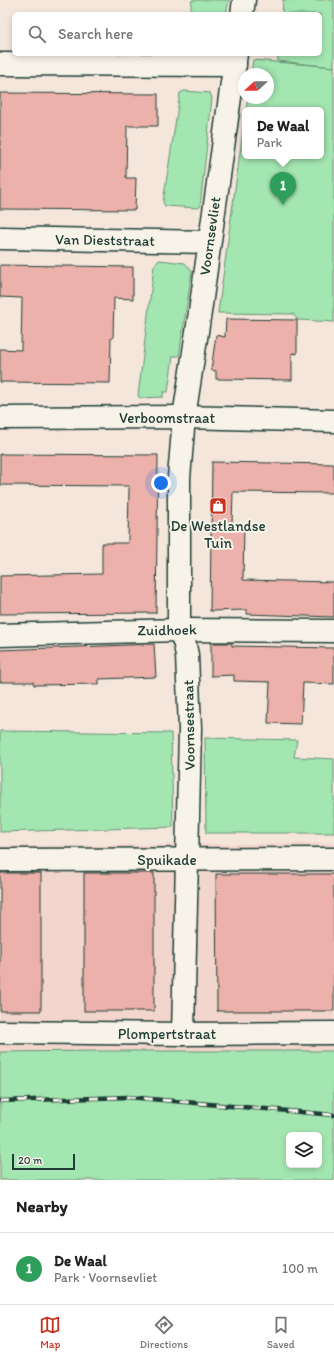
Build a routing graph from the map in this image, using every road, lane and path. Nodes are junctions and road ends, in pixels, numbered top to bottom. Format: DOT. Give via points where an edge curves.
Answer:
graph roads {
  1 [pos="244,0"];
  2 [pos="242,12"];
  3 [pos="236,59"];
  4 [pos="0,64"];
  5 [pos="0,238"];
  6 [pos="209,242"];
  7 [pos="184,417"];
  8 [pos="0,418"];
  9 [pos="334,421"];
  10 [pos="180,630"];
  11 [pos="334,631"];
  12 [pos="0,635"];
  13 [pos="334,859"];
  14 [pos="0,860"];
  15 [pos="186,860"];
  16 [pos="0,1032"];
  17 [pos="334,1033"];
  18 [pos="183,1034"];
  1 -- 2 [label="street"];
  3 -- 4 [label="street"];
  3 -- 6 [label="street, Voornsevliet"];
  5 -- 6 [label="street, Van Dieststraat"];
  6 -- 7 [label="street, Voornsevliet"];
  7 -- 8 [label="street, Verboomstraat"];
  7 -- 9 [label="street, Verboomstraat"];
  7 -- 10 [label="street, Voornsestraat" via="179,478"];
  10 -- 11 [label="street, Zuidhoek"];
  10 -- 12 [label="street, Zuidhoek"];
  10 -- 15 [label="street, Voornsestraat" via="187,654 190,728"];
  13 -- 15 [label="street, Spuikade"];
  14 -- 15 [label="street, Spuikade"];
  15 -- 18 [label="street, Voornsestraat"];
  16 -- 18 [label="street, Plompertstraat"];
  17 -- 18 [label="street, Plompertstraat"];
}
